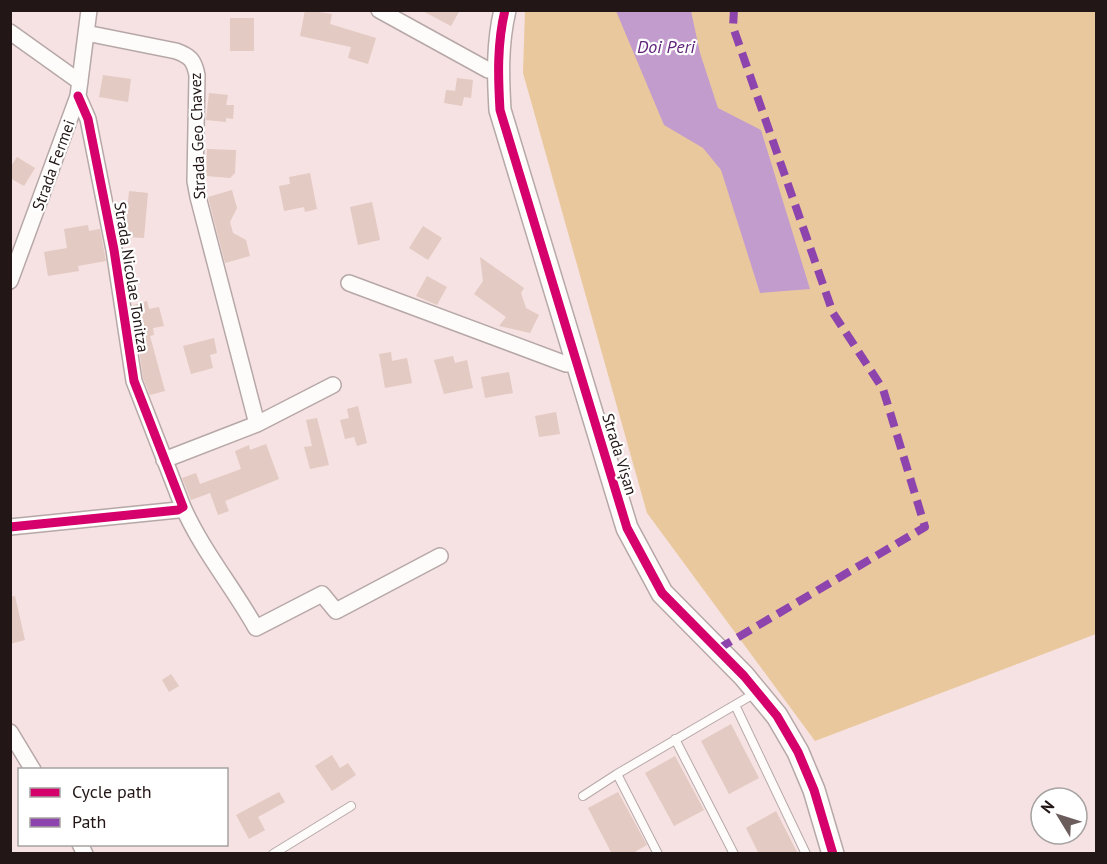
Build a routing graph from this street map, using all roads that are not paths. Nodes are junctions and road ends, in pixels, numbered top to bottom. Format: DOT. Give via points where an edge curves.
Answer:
graph roads {
  1 [pos="89,10"];
  2 [pos="380,10"];
  3 [pos="505,10"];
  4 [pos="10,32"];
  5 [pos="86,33"];
  6 [pos="498,70"];
  7 [pos="79,89"];
  8 [pos="10,281"];
  9 [pos="349,283"];
  10 [pos="577,362"];
  11 [pos="333,384"];
  12 [pos="257,424"];
  13 [pos="164,460"];
  14 [pos="183,507"];
  15 [pos="10,527"];
  16 [pos="440,556"];
  17 [pos="758,691"];
  18 [pos="735,705"];
  19 [pos="12,736"];
  20 [pos="675,738"];
  21 [pos="32,768"];
  22 [pos="617,774"];
  23 [pos="583,796"];
  24 [pos="351,806"];
  25 [pos="273,854"];
  26 [pos="658,854"];
  27 [pos="734,854"];
  28 [pos="806,854"];
  29 [pos="833,854"];
  1 -- 5 [label="street, Strada Fermei"];
  2 -- 6 [label="street" via="489,70"];
  3 -- 6 [label="street, Strada Vișan"];
  4 -- 7 [label="street"];
  5 -- 7 [label="street, Strada Fermei"];
  5 -- 12 [label="street, Strada Geo Chavez" via="176,51 195,63 195,181"];
  6 -- 10 [label="street, Strada Vișan" via="500,110"];
  7 -- 8 [label="street, Strada Fermei"];
  7 -- 13 [label="street, Strada Nicolae Tonitza" via="114,250 134,381"];
  9 -- 10 [label="street" via="566,364"];
  10 -- 17 [label="street, Strada Vișan" via="632,538 663,592"];
  11 -- 12 [label="street"];
  12 -- 13 [label="street"];
  13 -- 14 [label="street, Strada Nicolae Tonitza"];
  14 -- 15 [label="street"];
  14 -- 16 [label="street, Strada Nicolae Tonitza" via="196,535 256,628 322,594 336,611"];
  17 -- 18 [label="lane"];
  17 -- 29 [label="street, Strada Vișan" via="798,752"];
  18 -- 20 [label="lane"];
  18 -- 28 [label="lane"];
  19 -- 21 [label="street"];
  20 -- 22 [label="lane"];
  20 -- 27 [label="lane"];
  22 -- 23 [label="lane"];
  22 -- 26 [label="lane"];
  24 -- 25 [label="lane"];
}
